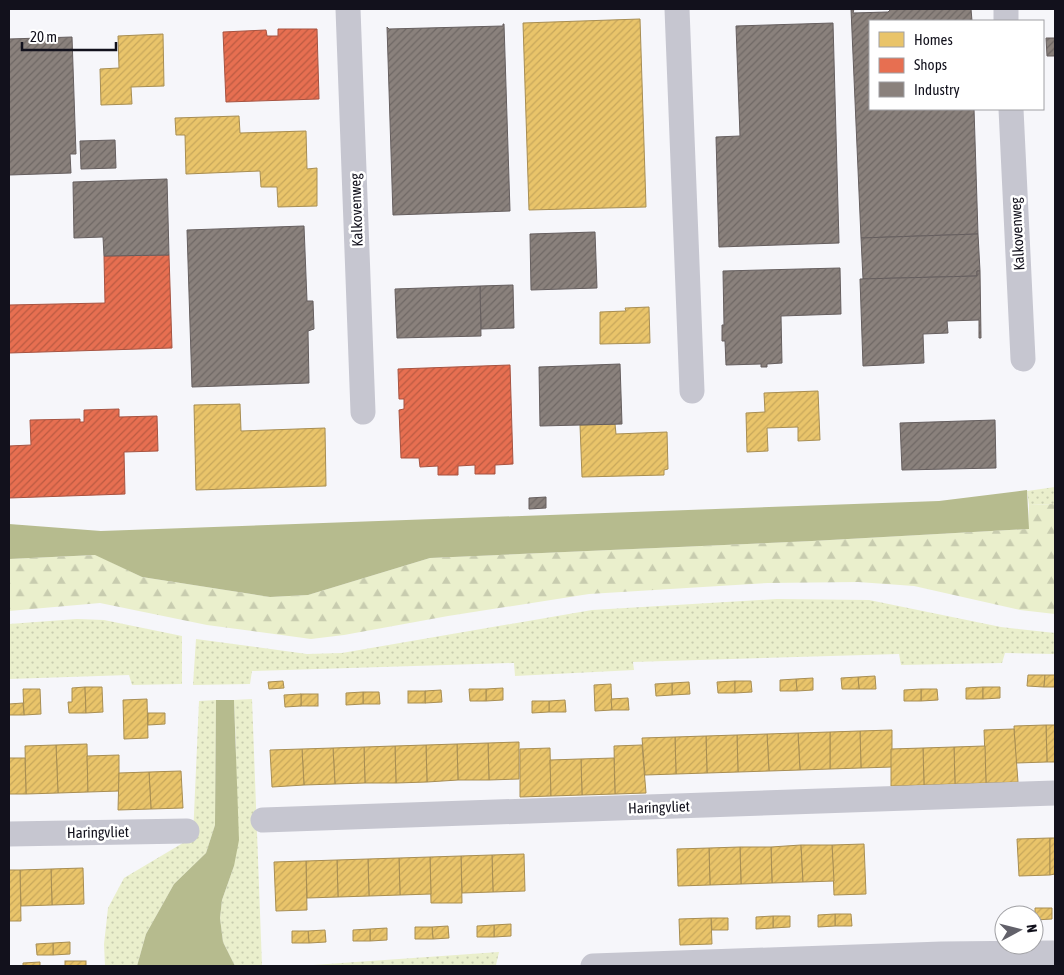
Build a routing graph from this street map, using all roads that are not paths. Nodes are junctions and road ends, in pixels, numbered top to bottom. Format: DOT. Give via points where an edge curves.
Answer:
graph roads {
  1 [pos="348,9"];
  2 [pos="677,9"];
  3 [pos="1011,110"];
  4 [pos="1023,359"];
  5 [pos="692,391"];
  6 [pos="363,412"];
  7 [pos="1055,794"];
  8 [pos="263,820"];
  9 [pos="186,831"];
  10 [pos="9,834"];
  11 [pos="1055,952"];
  12 [pos="942,960"];
  13 [pos="593,966"];
  1 -- 6 [label="street, Kalkovenweg"];
  2 -- 5 [label="street"];
  3 -- 4 [label="street, Kalkovenweg"];
  7 -- 8 [label="street, Haringvliet"];
  9 -- 10 [label="street, Haringvliet"];
  11 -- 12 [label="street"];
  12 -- 13 [label="street"];
}
